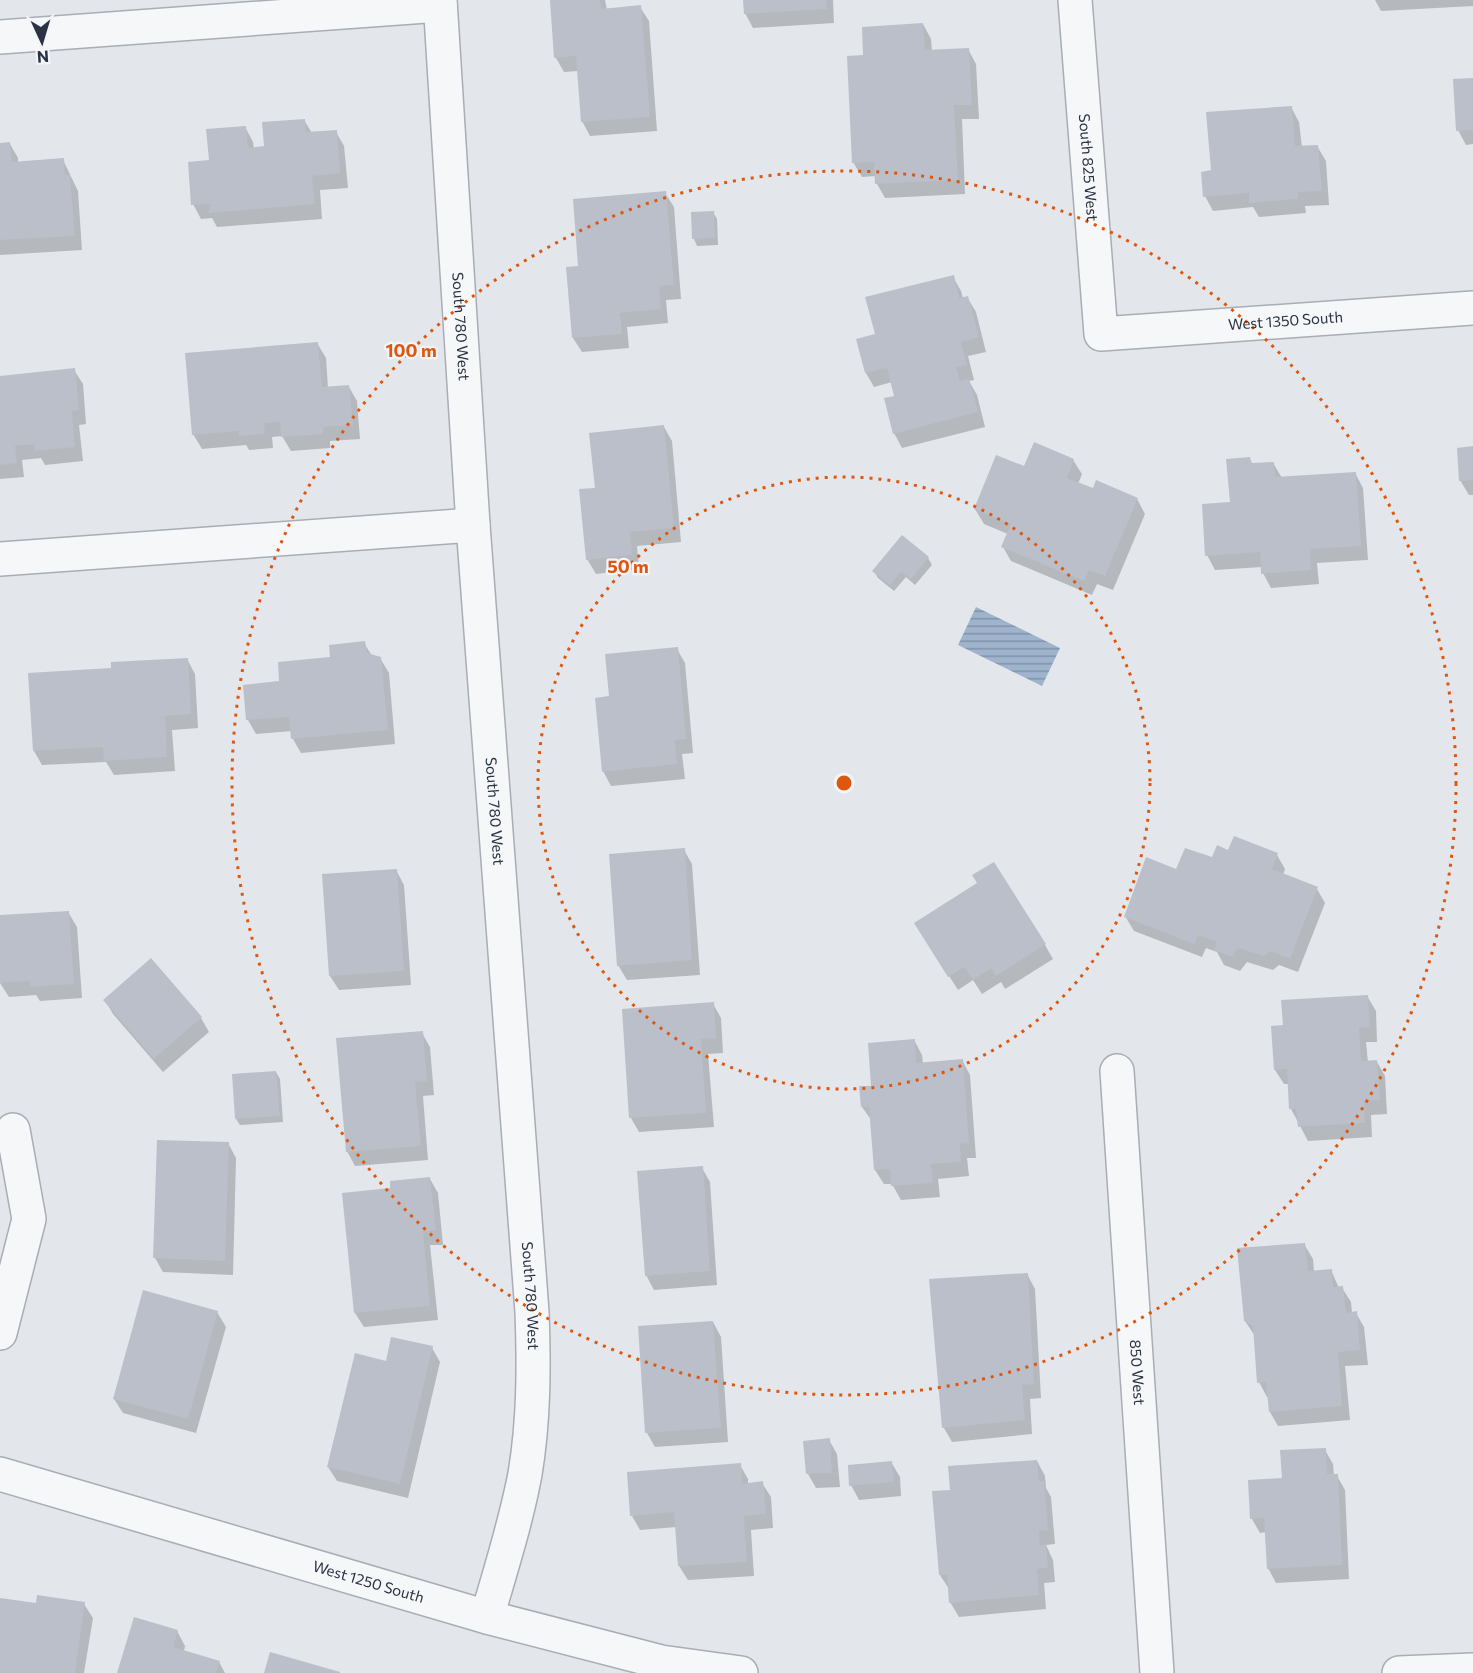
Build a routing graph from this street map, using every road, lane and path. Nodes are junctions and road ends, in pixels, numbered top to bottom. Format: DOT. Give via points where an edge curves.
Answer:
graph roads {
  1 [pos="1076,0"];
  2 [pos="440,2"];
  3 [pos="0,37"];
  4 [pos="1473,308"];
  5 [pos="1101,334"];
  6 [pos="473,525"];
  7 [pos="0,559"];
  8 [pos="1117,1071"];
  9 [pos="13,1131"];
  10 [pos="0,1333"];
  11 [pos="0,1474"];
  12 [pos="487,1617"];
  13 [pos="1473,1670"];
  14 [pos="741,1673"];
  15 [pos="1157,1673"];
  16 [pos="1399,1673"];
  1 -- 5 [label="street, South 825 West"];
  2 -- 3 [label="street"];
  2 -- 6 [label="street, South 780 West"];
  4 -- 5 [label="street, West 1350 South"];
  6 -- 7 [label="street"];
  6 -- 12 [label="street, South 780 West" via="534,1371 525,1473"];
  8 -- 15 [label="street, 850 West"];
  9 -- 10 [label="street" via="29,1219"];
  11 -- 12 [label="street, West 1250 South"];
  12 -- 14 [label="street, West 1250 South" via="661,1662"];
  13 -- 16 [label="street"];
}
